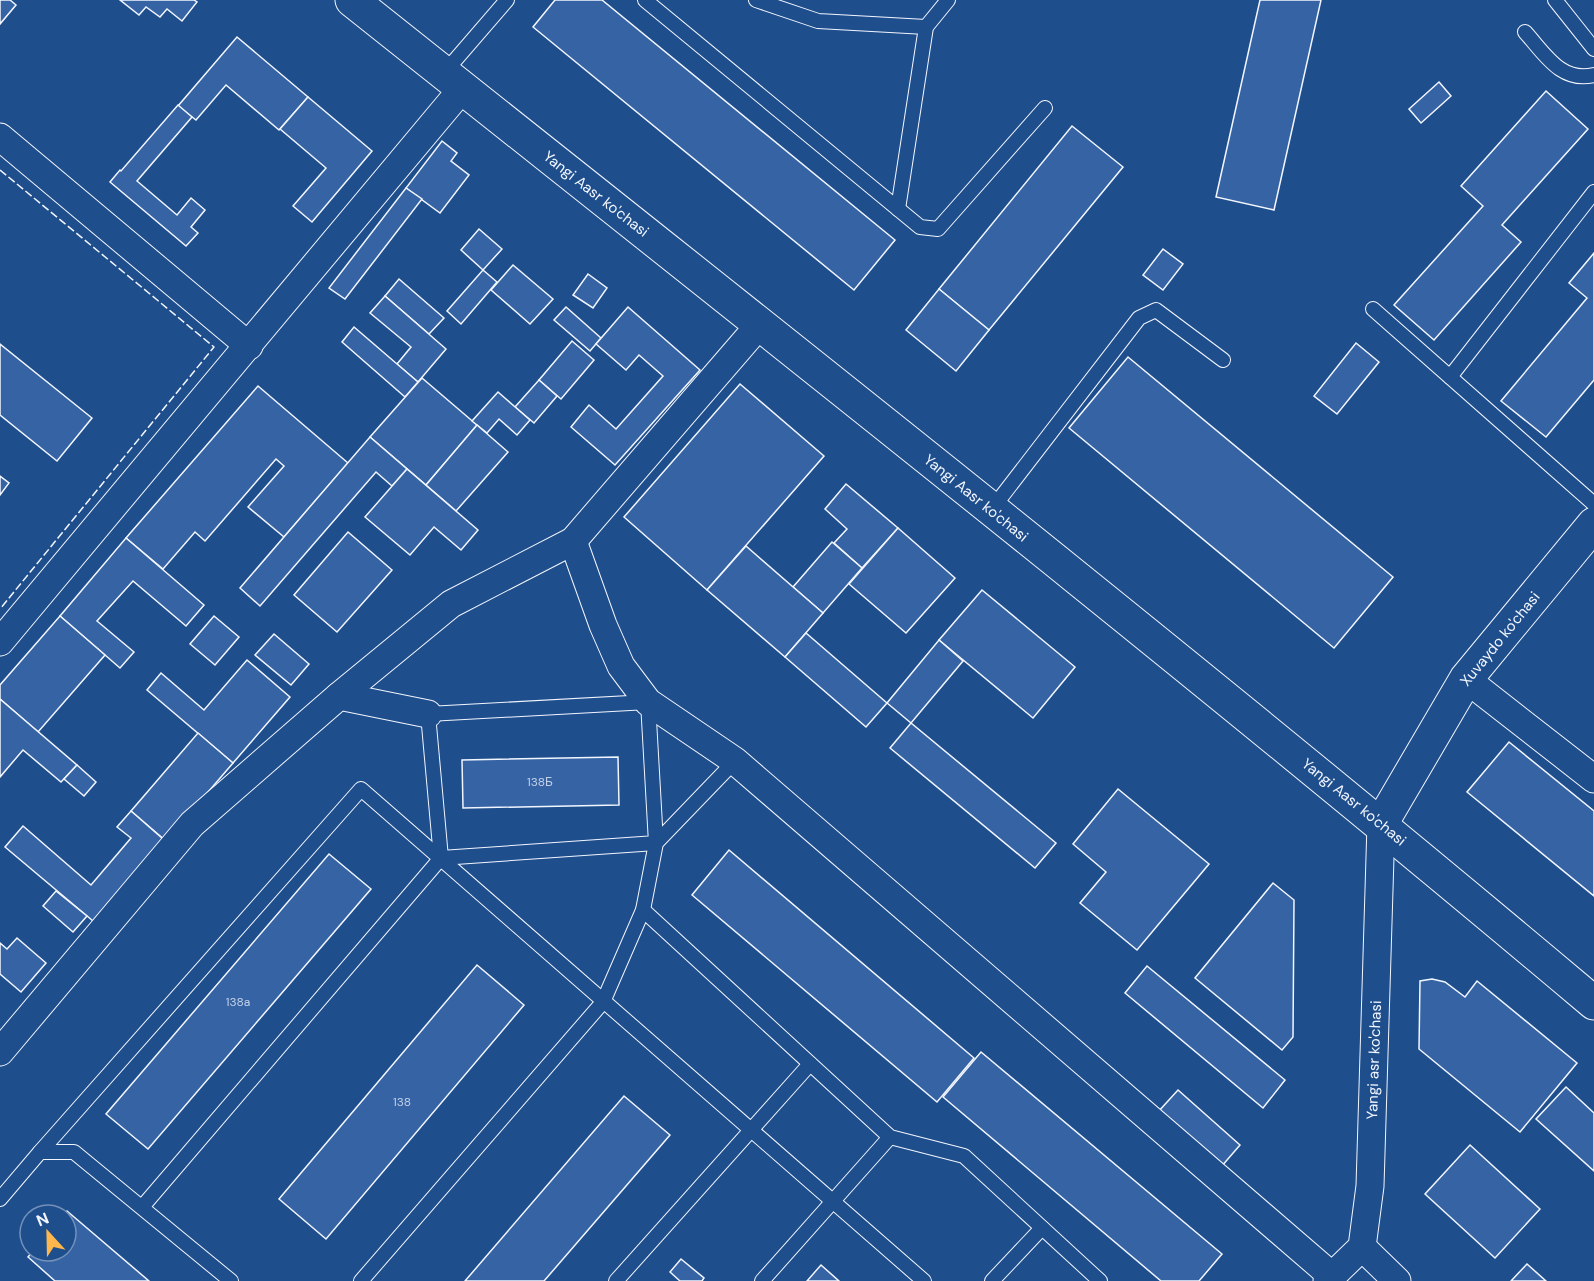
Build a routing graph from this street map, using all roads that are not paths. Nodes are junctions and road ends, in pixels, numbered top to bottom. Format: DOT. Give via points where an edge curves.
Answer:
graph roads {
  1 [pos="352,0"];
  2 [pos="507,0"];
  3 [pos="645,0"];
  4 [pos="756,0"];
  5 [pos="948,0"];
  6 [pos="1555,0"];
  7 [pos="926,27"];
  8 [pos="1525,32"];
  9 [pos="1594,49"];
  10 [pos="1594,75"];
  11 [pos="453,81"];
  12 [pos="1045,108"];
  13 [pos="0,137"];
  14 [pos="1594,192"];
  15 [pos="898,209"];
  16 [pos="1373,309"];
  17 [pos="761,323"];
  18 [pos="249,346"];
  19 [pos="1223,360"];
  20 [pos="1450,377"];
  21 [pos="1594,504"];
  22 [pos="991,511"];
  23 [pos="1594,524"];
  24 [pos="573,542"];
  25 [pos="0,642"];
  26 [pos="1466,679"];
  27 [pos="339,696"];
  28 [pos="648,702"];
  29 [pos="428,714"];
  30 [pos="735,761"];
  31 [pos="1594,779"];
  32 [pos="1381,824"];
  33 [pos="656,843"];
  34 [pos="441,858"];
  35 [pos="643,910"];
  36 [pos="603,1002"];
  37 [pos="1594,1003"];
  38 [pos="0,1052"];
  39 [pos="810,1064"];
  40 [pos="752,1131"];
  41 [pos="890,1137"];
  42 [pos="40,1152"];
  43 [pos="0,1199"];
  44 [pos="832,1201"];
  45 [pos="143,1206"];
  46 [pos="1042,1228"];
  47 [pos="1362,1247"];
  48 [pos="1329,1278"];
  49 [pos="231,1281"];
  50 [pos="361,1281"];
  51 [pos="616,1281"];
  52 [pos="762,1281"];
  53 [pos="924,1281"];
  54 [pos="992,1281"];
  55 [pos="1100,1281"];
  56 [pos="1397,1281"];
  1 -- 11 [label="main road, Yangi Aasr ko'chasi"];
  2 -- 11 [label="lane"];
  3 -- 15 [label="lane"];
  4 -- 7 [label="lane" via="818,21"];
  5 -- 7 [label="lane"];
  6 -- 9 [label="lane"];
  7 -- 15 [label="lane"];
  8 -- 10 [label="lane" via="1562,73 1582,78"];
  11 -- 17 [label="main road, Yangi Aasr ko'chasi"];
  11 -- 18 [label="street"];
  12 -- 15 [label="lane" via="938,229 920,227"];
  13 -- 18 [label="street"];
  14 -- 20 [label="lane"];
  16 -- 20 [label="lane"];
  17 -- 22 [label="main road, Yangi Aasr ko'chasi"];
  17 -- 24 [label="street"];
  18 -- 25 [label="street"];
  19 -- 22 [label="lane" via="1156,310 1139,318"];
  20 -- 21 [label="lane"];
  22 -- 32 [label="main road, Yangi Aasr ko'chasi"];
  23 -- 26 [label="main road, Xuvaydo ko'chasi"];
  24 -- 27 [label="street" via="451,604"];
  24 -- 28 [label="street" via="621,666"];
  26 -- 31 [label="street"];
  26 -- 32 [label="main road, Xuvaydo ko'chasi"];
  27 -- 29 [label="street"];
  27 -- 38 [label="street" via="192,824"];
  28 -- 29 [label="lane"];
  28 -- 30 [label="street"];
  28 -- 33 [label="lane"];
  29 -- 34 [label="lane"];
  30 -- 33 [label="lane"];
  30 -- 48 [label="street"];
  32 -- 37 [label="main road, Yangi Aasr ko'chasi"];
  32 -- 47 [label="street, Yangi asr ko'chasi" via="1370,1186"];
  33 -- 34 [label="lane"];
  33 -- 35 [label="lane"];
  34 -- 36 [label="lane"];
  34 -- 42 [label="lane" via="362,789"];
  34 -- 45 [label="lane"];
  35 -- 36 [label="lane"];
  35 -- 39 [label="lane"];
  36 -- 40 [label="lane"];
  36 -- 50 [label="lane"];
  39 -- 40 [label="lane"];
  39 -- 41 [label="lane"];
  40 -- 44 [label="lane"];
  40 -- 51 [label="lane"];
  41 -- 44 [label="lane"];
  41 -- 46 [label="lane" via="964,1156"];
  42 -- 43 [label="lane"];
  42 -- 45 [label="lane" via="74,1152"];
  44 -- 52 [label="lane"];
  44 -- 53 [label="lane"];
  45 -- 49 [label="lane"];
  46 -- 54 [label="lane"];
  46 -- 55 [label="lane"];
  47 -- 48 [label="street"];
  47 -- 56 [label="street"];
}
